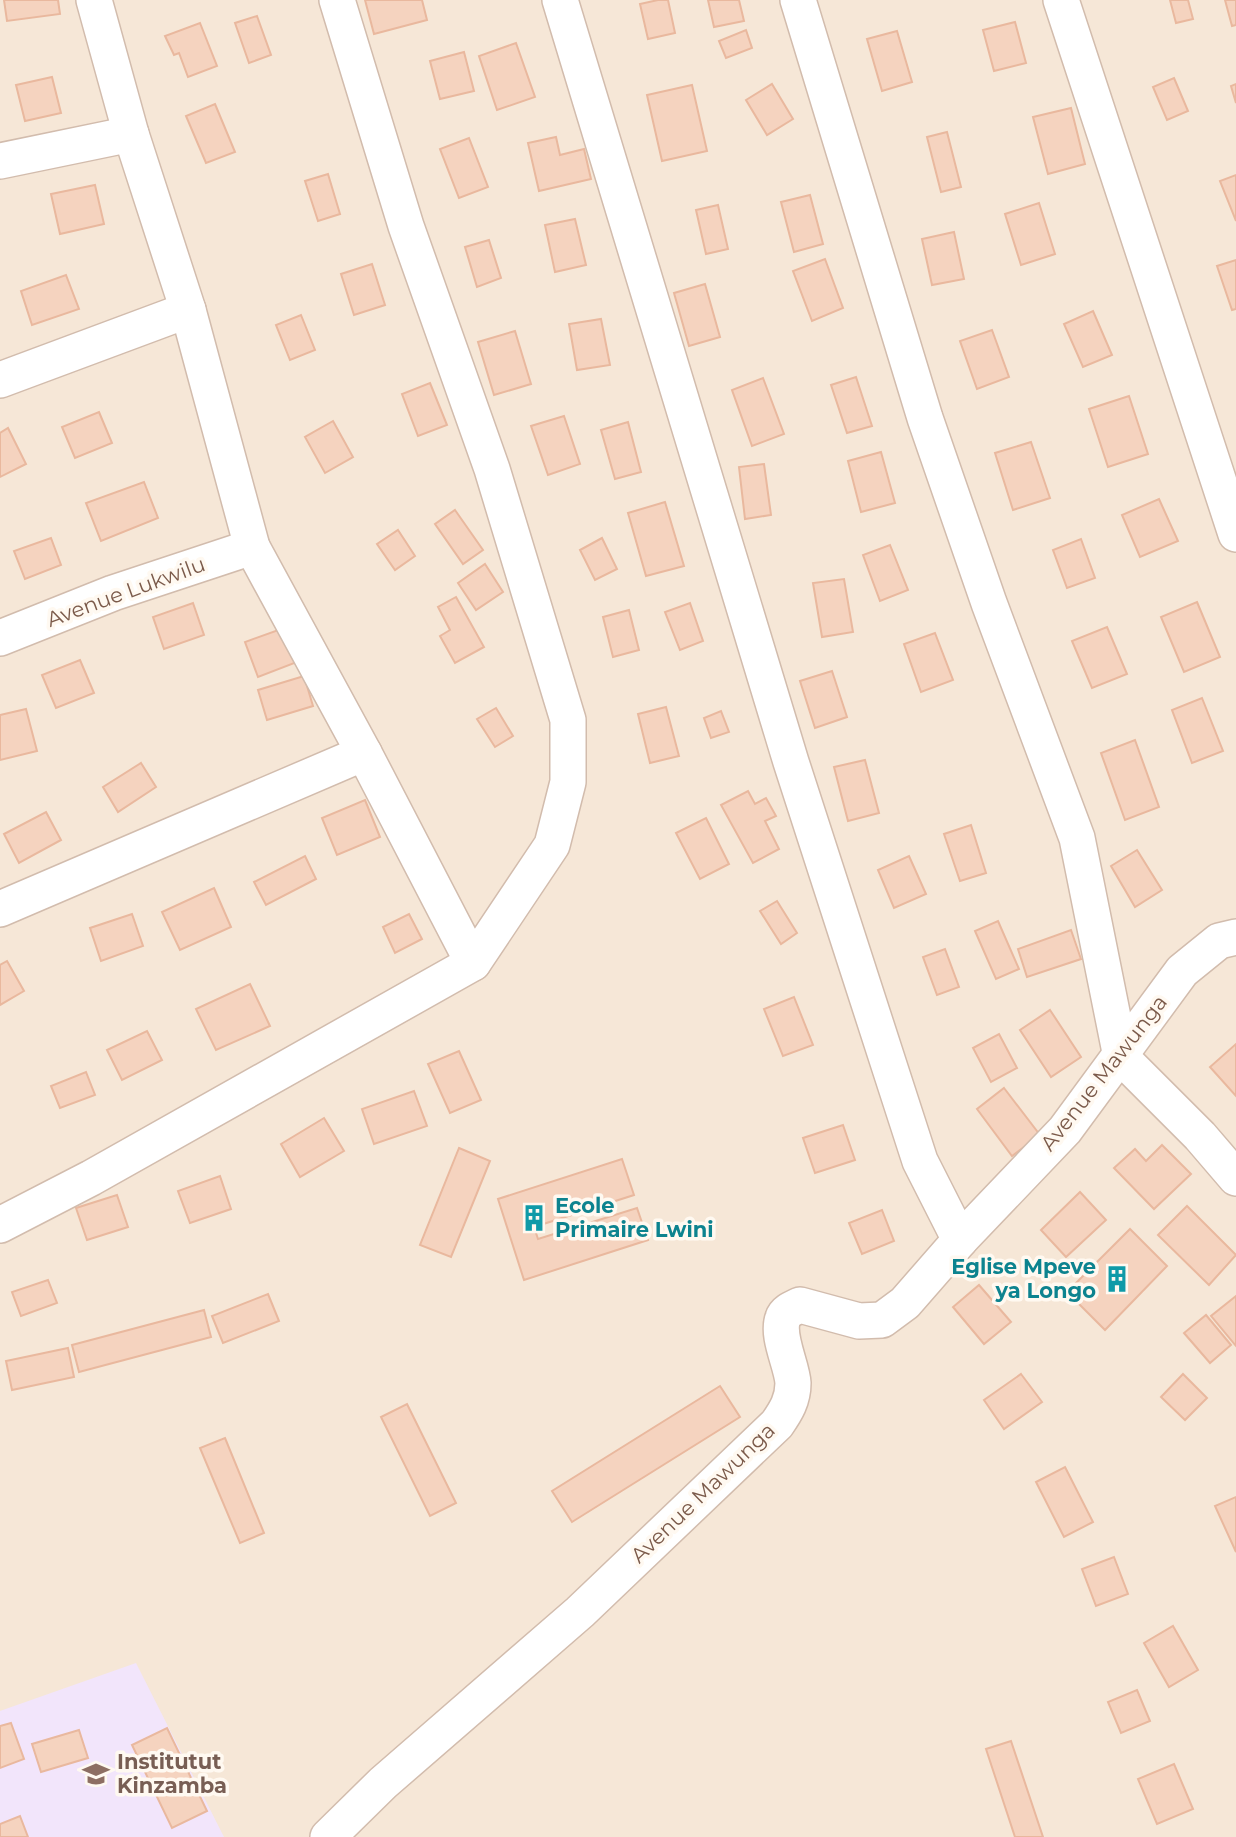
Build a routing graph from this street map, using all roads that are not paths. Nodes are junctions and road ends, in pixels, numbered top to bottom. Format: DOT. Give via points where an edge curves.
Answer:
graph roads {
  1 [pos="94,0"];
  2 [pos="337,0"];
  3 [pos="560,0"];
  4 [pos="798,0"];
  5 [pos="1061,0"];
  6 [pos="131,134"];
  7 [pos="0,161"];
  8 [pos="188,310"];
  9 [pos="0,380"];
  10 [pos="1236,534"];
  11 [pos="252,547"];
  12 [pos="0,638"];
  13 [pos="364,753"];
  14 [pos="0,909"];
  15 [pos="1236,937"];
  16 [pos="473,963"];
  17 [pos="1121,1057"];
  18 [pos="1236,1178"];
  19 [pos="0,1225"];
  20 [pos="960,1240"];
  21 [pos="328,1837"];
  1 -- 6 [label="street"];
  2 -- 16 [label="street" via="405,226 492,469 568,720 568,782 552,845"];
  3 -- 20 [label="street" via="790,762 920,1161"];
  4 -- 17 [label="street" via="925,418 1077,838"];
  5 -- 10 [label="street"];
  6 -- 7 [label="street"];
  6 -- 8 [label="street"];
  8 -- 9 [label="street"];
  8 -- 11 [label="street"];
  11 -- 12 [label="street, Avenue Lukwilu" via="113,593"];
  11 -- 13 [label="street"];
  13 -- 14 [label="street"];
  13 -- 16 [label="street"];
  15 -- 17 [label="street, Avenue Mawunga" via="1219,941 1182,971"];
  16 -- 19 [label="street"];
  17 -- 18 [label="street"];
  17 -- 20 [label="street, Avenue Mawunga" via="1065,1130"];
  20 -- 21 [label="street, Avenue Mawunga" via="905,1303 882,1320 859,1321 800,1305 789,1311 783,1318 782,1336 793,1382 790,1405 777,1424 580,1612 383,1783"];
}
